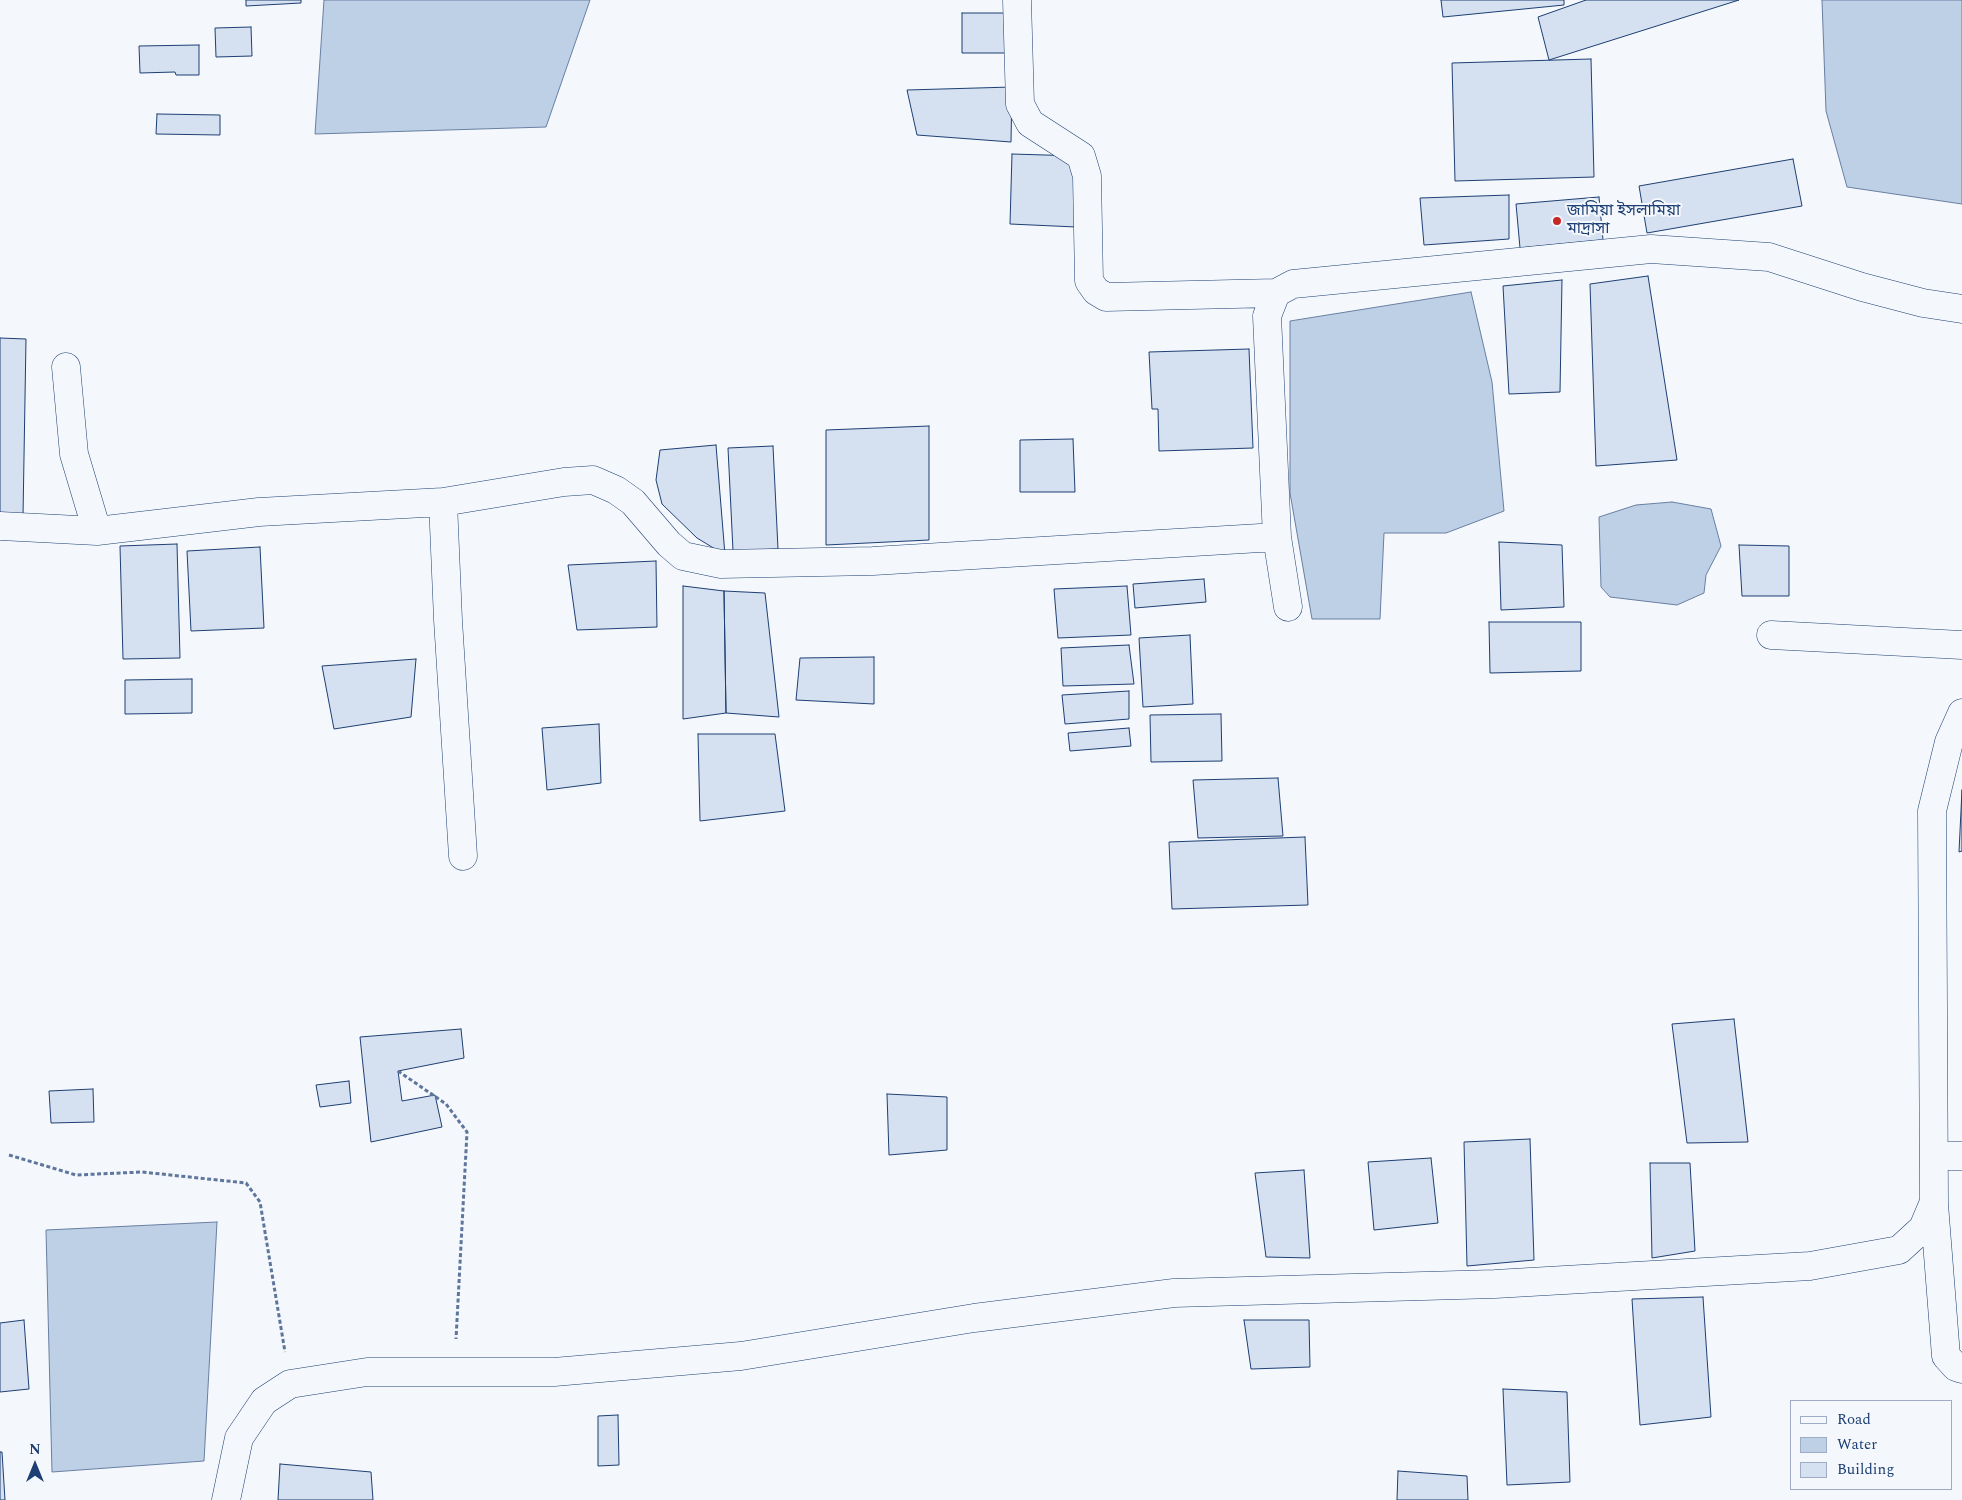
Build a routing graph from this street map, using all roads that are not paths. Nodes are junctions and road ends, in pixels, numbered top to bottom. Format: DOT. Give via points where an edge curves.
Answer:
graph roads {
  1 [pos="1017,0"];
  2 [pos="1276,293"];
  3 [pos="1962,309"];
  4 [pos="66,367"];
  5 [pos="443,502"];
  6 [pos="0,526"];
  7 [pos="97,531"];
  8 [pos="1277,537"];
  9 [pos="1288,607"];
  10 [pos="1771,636"];
  11 [pos="1962,645"];
  12 [pos="1962,713"];
  13 [pos="464,856"];
  14 [pos="1934,1156"];
  15 [pos="1962,1156"];
  16 [pos="1934,1202"];
  17 [pos="1962,1369"];
  18 [pos="226,1500"];
  1 -- 2 [label="street" via="1020,104 1030,123 1081,156 1087,176 1089,281 1096,291 1106,297"];
  2 -- 3 [label="street" via="1293,284 1651,249 1769,256 1862,287 1923,303"];
  2 -- 8 [label="street" via="1267,316"];
  4 -- 7 [label="street" via="74,454"];
  5 -- 7 [label="street" via="259,512"];
  5 -- 8 [label="street" via="593,480 633,502 683,556 721,564 873,561"];
  5 -- 13 [label="street"];
  6 -- 7 [label="street"];
  8 -- 9 [label="street"];
  10 -- 11 [label="street"];
  12 -- 14 [label="street" via="1949,742 1932,811"];
  14 -- 15 [label="street"];
  14 -- 16 [label="street"];
  16 -- 17 [label="street" via="1946,1356"];
  16 -- 18 [label="street" via="1923,1228 1899,1250 1810,1266 1495,1284 1174,1293 974,1318 741,1356 554,1372 368,1372 290,1384 264,1401 239,1438"];
}
